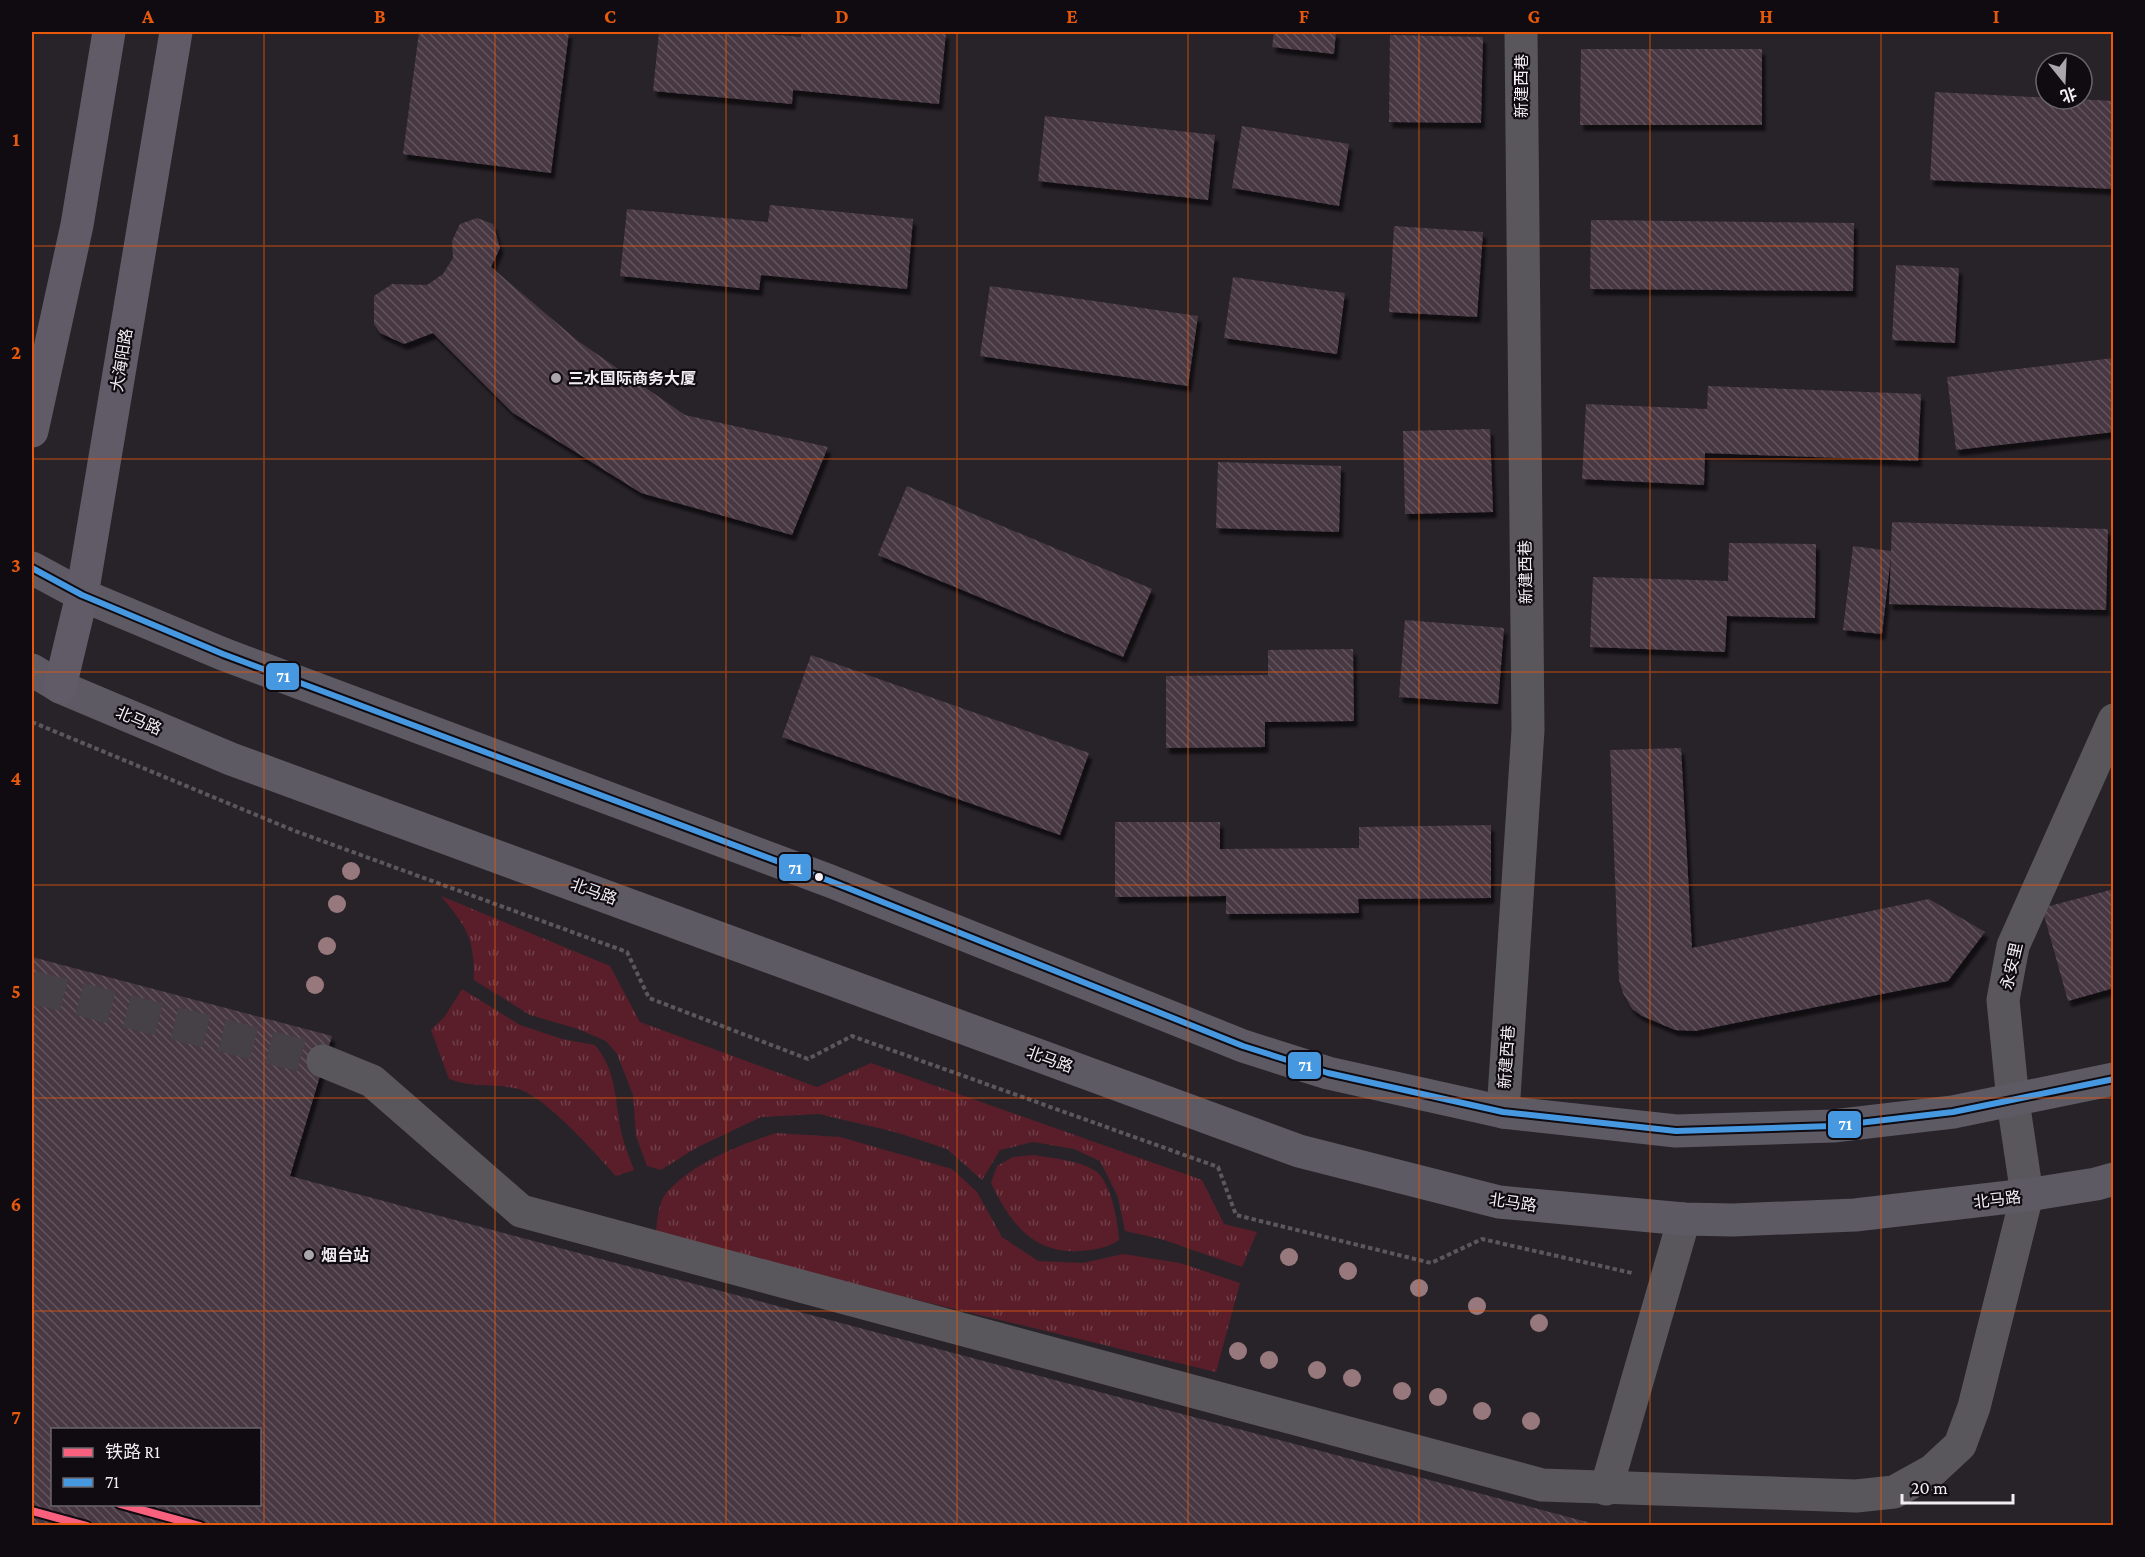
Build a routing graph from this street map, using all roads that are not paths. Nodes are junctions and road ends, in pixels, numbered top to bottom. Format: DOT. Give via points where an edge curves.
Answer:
graph roads {
  1 [pos="109,32"];
  2 [pos="176,32"];
  3 [pos="1521,32"];
  4 [pos="32,431"];
  5 [pos="32,568"];
  6 [pos="82,596"];
  7 [pos="32,670"];
  8 [pos="60,687"];
  9 [pos="2114,720"];
  10 [pos="323,1061"];
  11 [pos="2114,1079"];
  12 [pos="2013,1101"];
  13 [pos="1503,1112"];
  14 [pos="2114,1179"];
  15 [pos="2027,1195"];
  16 [pos="1684,1219"];
  17 [pos="1606,1489"];
  18 [pos="1856,1496"];
  1 -- 4 [label="highway" via="77,225"];
  2 -- 6 [label="highway, 大海阳路"];
  3 -- 13 [label="street, 新建西巷" via="1527,730"];
  5 -- 6 [label="main road"];
  6 -- 8 [label="highway, 大海阳路"];
  6 -- 13 [label="main road" via="223,654 830,881 1243,1046 1328,1073"];
  7 -- 8 [label="main road, 北马路"];
  8 -- 16 [label="main road, 北马路" via="231,759 1299,1151 1499,1202"];
  9 -- 12 [label="street, 永安里" via="2013,946 2003,1000"];
  10 -- 17 [label="street" via="372,1081 522,1211 1542,1485"];
  11 -- 12 [label="main road"];
  12 -- 13 [label="main road" via="1833,1126 1676,1131"];
  12 -- 15 [label="street, 永安里"];
  14 -- 15 [label="main road, 北马路"];
  15 -- 16 [label="main road, 北马路" via="1856,1215"];
  15 -- 18 [label="street" via="1954,1408 1937,1441 1910,1465"];
  15 -- 18 [label="street" via="1974,1407 1959,1445 1932,1471 1894,1492"];
  16 -- 17 [label="street"];
  17 -- 18 [label="street"];
}
